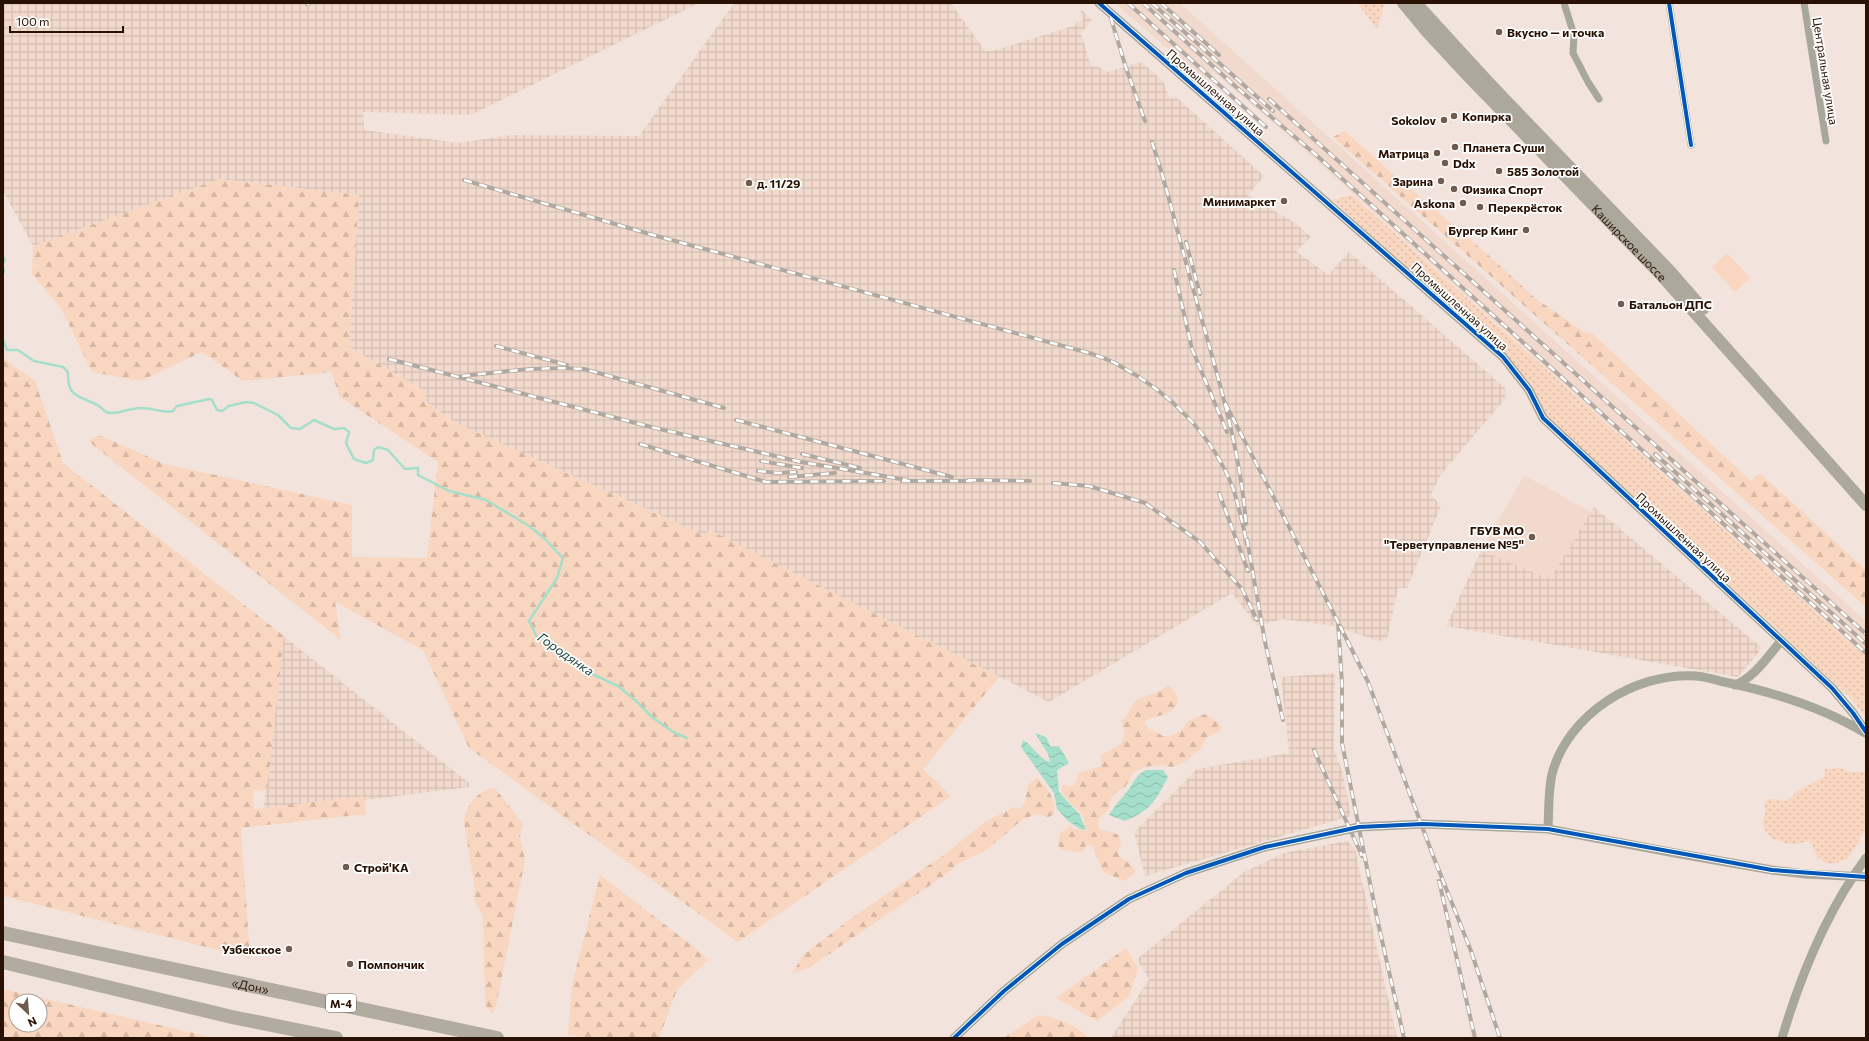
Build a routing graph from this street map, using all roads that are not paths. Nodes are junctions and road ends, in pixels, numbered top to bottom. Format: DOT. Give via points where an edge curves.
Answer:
graph roads {
  1 [pos="1099,3"];
  2 [pos="1564,3"];
  3 [pos="1669,3"];
  4 [pos="1804,3"];
  5 [pos="1414,5"];
  6 [pos="1599,99"];
  7 [pos="1826,142"];
  8 [pos="1691,145"];
  9 [pos="1866,493"];
  10 [pos="1866,505"];
  11 [pos="1781,641"];
  12 [pos="1735,685"];
  13 [pos="1866,733"];
  14 [pos="1548,828"];
  15 [pos="1866,858"];
  16 [pos="1866,877"];
  17 [pos="3,933"];
  18 [pos="3,962"];
  19 [pos="336,1038"];
  20 [pos="497,1038"];
  21 [pos="954,1038"];
  22 [pos="1782,1038"];
  1 -- 11 [label="street, Промышленная улица" via="1502,357 1529,390 1543,418"];
  2 -- 6 [label="street" via="1574,35 1573,53"];
  3 -- 8 [label="street"];
  4 -- 7 [label="street, Центральная улица"];
  5 -- 9 [label="main road, Каширское шоссе" via="1669,270"];
  5 -- 10 [label="main road, Каширское шоссе" via="1465,73 1661,275"];
  11 -- 12 [label="street" via="1751,676"];
  11 -- 13 [label="street, Промышленная улица" via="1837,694"];
  12 -- 13 [label="street" via="1766,692 1827,712"];
  12 -- 14 [label="street" via="1696,676 1666,678 1642,684 1602,704 1586,717 1560,754 1551,781"];
  14 -- 16 [label="street, bridge" via="1772,870"];
  14 -- 21 [label="street" via="1423,824 1359,827 1266,847 1186,873 1111,910 1062,944 1004,991"];
  15 -- 22 [label="street" via="1828,919 1808,960"];
  17 -- 20 [label="highway, «Дон» / М-4"];
  18 -- 19 [label="highway" via="232,1017"];
}
